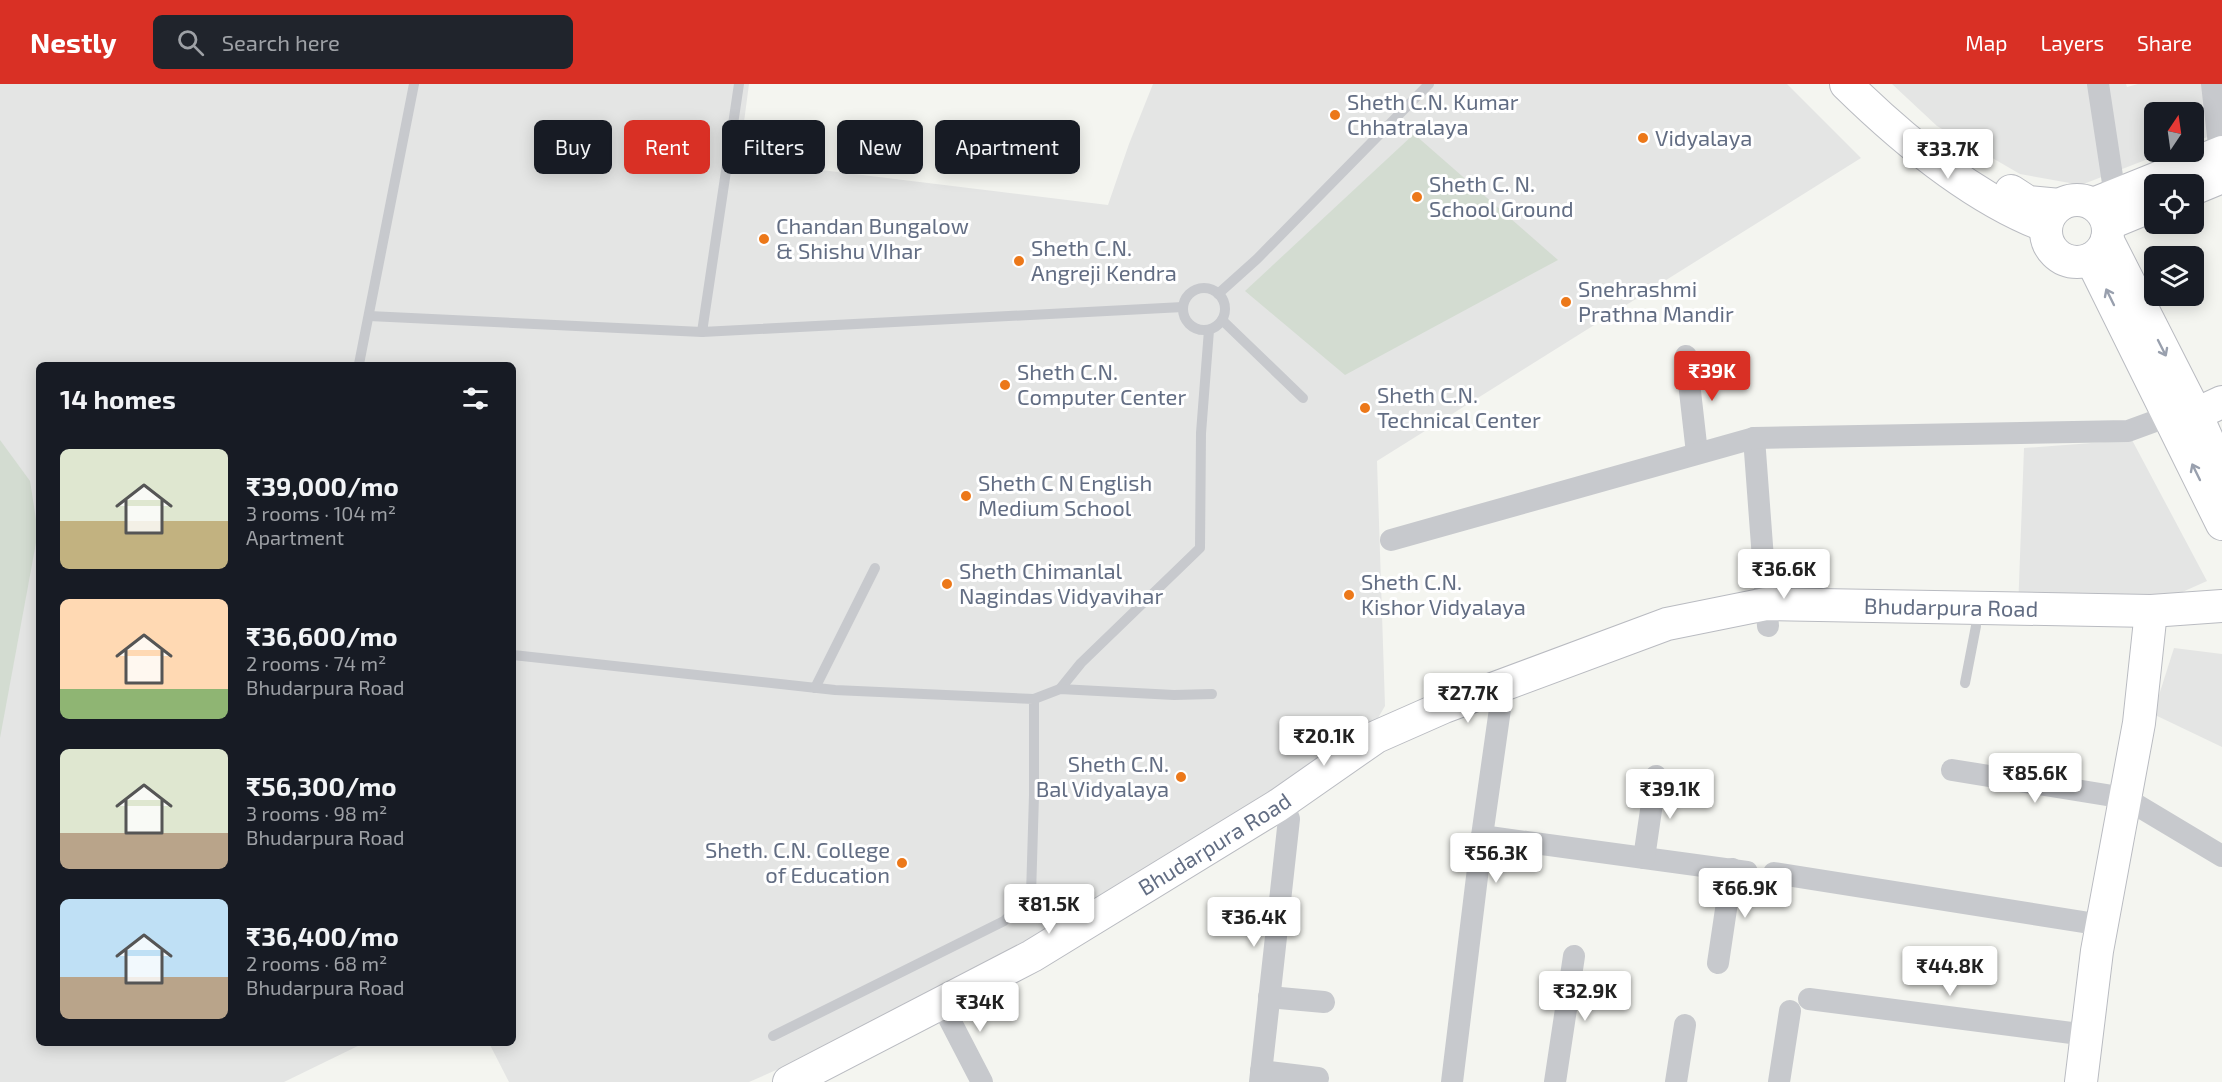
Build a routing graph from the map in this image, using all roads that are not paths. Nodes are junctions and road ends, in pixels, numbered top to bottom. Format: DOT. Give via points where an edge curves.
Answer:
graph roads {
  1 [pos="414,84"];
  2 [pos="739,84"];
  3 [pos="1429,84"];
  4 [pos="1846,84"];
  5 [pos="1870,84"];
  6 [pos="2098,84"];
  7 [pos="2212,84"];
  8 [pos="2221,161"];
  9 [pos="2204,178"];
  10 [pos="2144,209"];
  11 [pos="2053,215"];
  12 [pos="2103,224"];
  13 [pos="1218,294"];
  14 [pos="1183,307"];
  15 [pos="369,316"];
  16 [pos="1222,320"];
  17 [pos="1209,330"];
  18 [pos="702,332"];
  19 [pos="1686,356"];
  20 [pos="359,362"];
  21 [pos="1303,398"];
  22 [pos="2196,411"];
  23 [pos="1754,438"];
  24 [pos="1698,453"];
  25 [pos="2222,472"];
  26 [pos="2222,524"];
  27 [pos="1391,540"];
  28 [pos="875,568"];
  29 [pos="2222,606"];
  30 [pos="1767,615"];
  31 [pos="2150,619"];
  32 [pos="2222,622"];
  33 [pos="1976,626"];
  34 [pos="516,655"];
  35 [pos="1965,683"];
  36 [pos="815,688"];
  37 [pos="1060,689"];
  38 [pos="1212,694"];
  39 [pos="1501,694"];
  40 [pos="1034,699"];
  41 [pos="1952,770"];
  42 [pos="1656,776"];
  43 [pos="2125,798"];
  44 [pos="1286,810"];
  45 [pos="1482,836"];
  46 [pos="2222,856"];
  47 [pos="1644,858"];
  48 [pos="1774,873"];
  49 [pos="2102,925"];
  50 [pos="1574,956"];
  51 [pos="1718,963"];
  52 [pos="1269,997"];
  53 [pos="1809,999"];
  54 [pos="1324,1002"];
  55 [pos="945,1011"];
  56 [pos="1790,1011"];
  57 [pos="1685,1024"];
  58 [pos="2087,1035"];
  59 [pos="773,1036"];
  60 [pos="1260,1077"];
  61 [pos="1318,1078"];
  62 [pos="789,1082"];
  63 [pos="826,1082"];
  64 [pos="982,1082"];
  65 [pos="1452,1082"];
  66 [pos="1555,1082"];
  67 [pos="1676,1082"];
  68 [pos="1779,1082"];
  69 [pos="2081,1082"];
  1 -- 15 [label="lane"];
  2 -- 18 [label="lane"];
  3 -- 13 [label="lane"];
  4 -- 11 [label="street" via="1878,115 1960,179 2019,216"];
  5 -- 11 [label="street" via="1970,166"];
  6 -- 12 [label="street"];
  7 -- 8 [label="street"];
  8 -- 9 [label="street"];
  8 -- 12 [label="street"];
  10 -- 12 [label="street"];
  11 -- 12 [label="street" via="2076,200"];
  11 -- 12 [label="street" via="2047,237 2051,248 2071,261 2082,262"];
  12 -- 22 [label="street"];
  13 -- 14 [label="lane" via="1198,289"];
  13 -- 16 [label="lane" via="1224,304"];
  14 -- 17 [label="lane" via="1187,322"];
  14 -- 18 [label="lane"];
  15 -- 18 [label="lane"];
  15 -- 20 [label="lane"];
  16 -- 17 [label="lane"];
  16 -- 21 [label="lane"];
  17 -- 37 [label="lane" via="1201,433 1200,548 1081,663"];
  19 -- 24 [label="street"];
  22 -- 23 [label="street" via="2128,431"];
  22 -- 25 [label="street"];
  26 -- 22 [label="street, one-way"];
  23 -- 24 [label="street"];
  23 -- 30 [label="street"];
  24 -- 27 [label="street"];
  28 -- 36 [label="lane"];
  29 -- 31 [label="street, Bhudarpura Road"];
  30 -- 31 [label="street, Bhudarpura Road"];
  30 -- 33 [label="street, Bhudarpura Road"];
  30 -- 39 [label="street, Bhudarpura Road" via="1531,690"];
  31 -- 32 [label="street, Bhudarpura Road"];
  31 -- 33 [label="street, Bhudarpura Road"];
  31 -- 43 [label="street" via="2139,723"];
  33 -- 35 [label="lane"];
  34 -- 36 [label="lane"];
  36 -- 40 [label="lane"];
  37 -- 38 [label="lane"];
  37 -- 40 [label="lane"];
  39 -- 44 [label="street, Bhudarpura Road"];
  39 -- 45 [label="street"];
  40 -- 59 [label="lane" via="1031,895 1004,921"];
  41 -- 43 [label="street"];
  42 -- 47 [label="street"];
  43 -- 46 [label="street"];
  43 -- 49 [label="street"];
  44 -- 52 [label="street"];
  44 -- 55 [label="street, Bhudarpura Road" via="1131,905 1065,955"];
  45 -- 47 [label="street"];
  45 -- 65 [label="street"];
  47 -- 51 [label="street" via="1740,870"];
  48 -- 49 [label="street"];
  49 -- 58 [label="street"];
  50 -- 66 [label="street"];
  52 -- 54 [label="street"];
  52 -- 60 [label="street"];
  53 -- 58 [label="street"];
  55 -- 62 [label="street, Bhudarpura Road"];
  55 -- 63 [label="street, Bhudarpura Road" via="885,1054"];
  55 -- 64 [label="street"];
  56 -- 68 [label="street"];
  57 -- 67 [label="street"];
  58 -- 69 [label="street"];
  60 -- 61 [label="street"];
}
